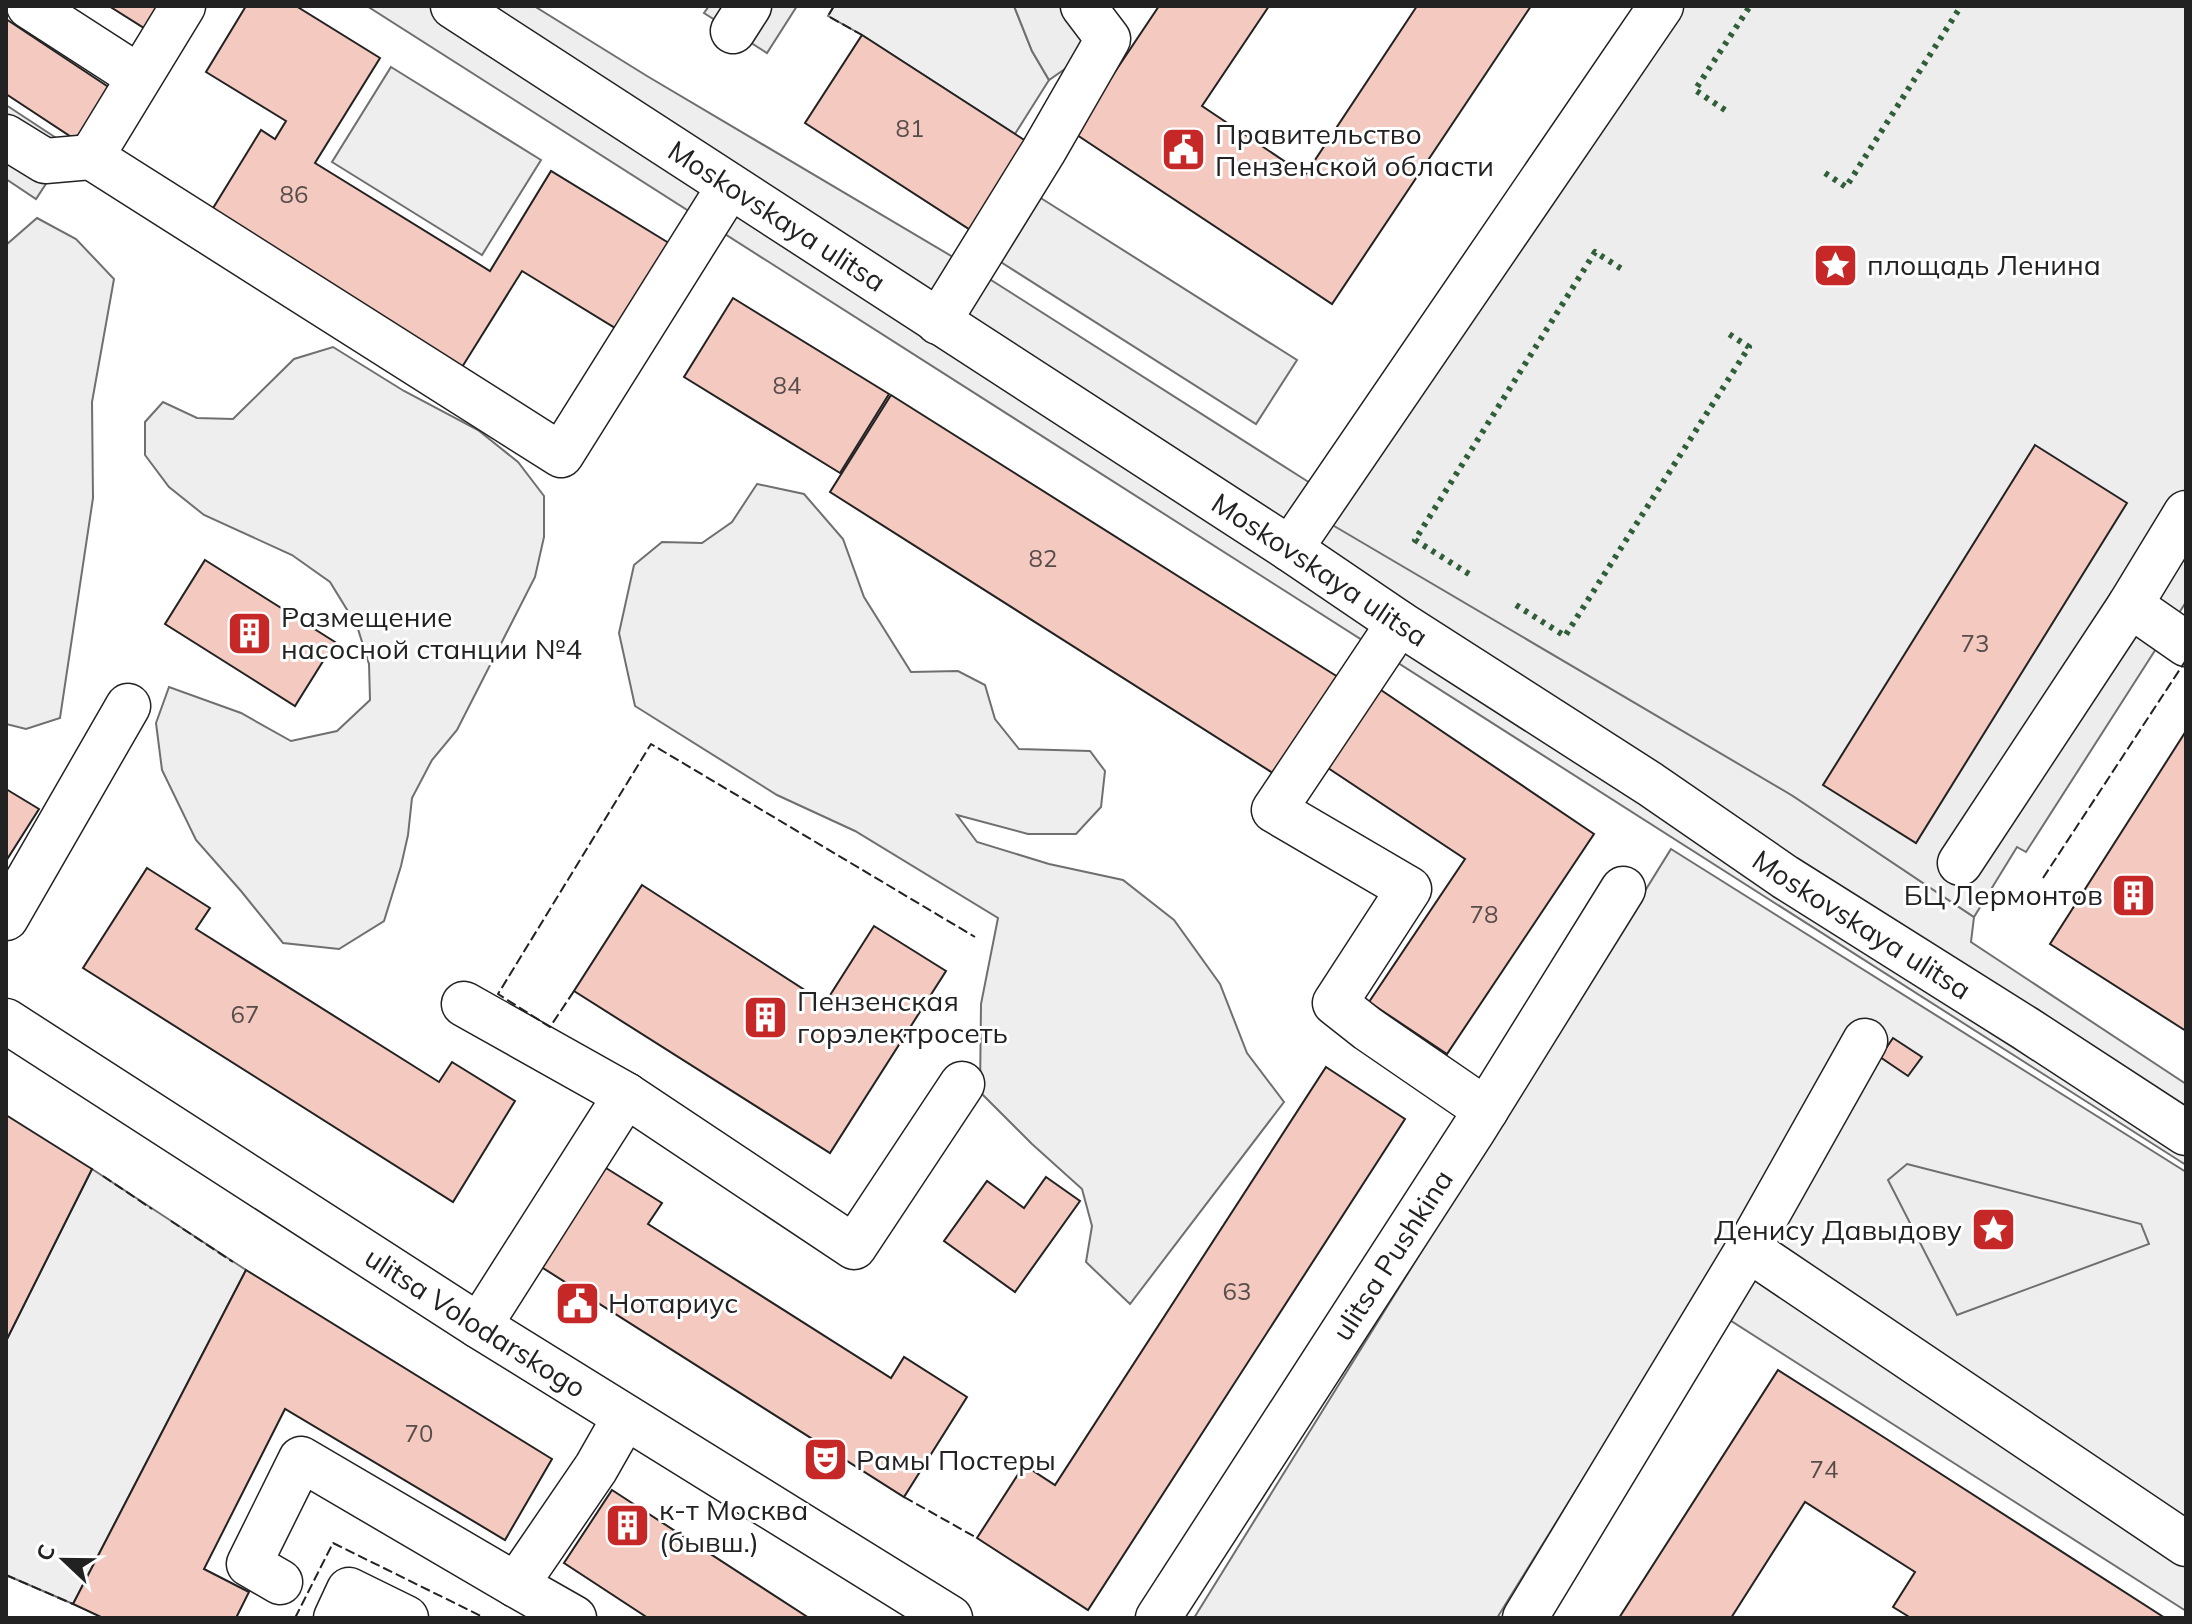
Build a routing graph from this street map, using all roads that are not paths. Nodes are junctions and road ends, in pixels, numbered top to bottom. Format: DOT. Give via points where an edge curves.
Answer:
graph roads {
  1 [pos="29,6"];
  2 [pos="183,6"];
  3 [pos="453,6"];
  4 [pos="1083,6"];
  5 [pos="1661,6"];
  6 [pos="139,77"];
  7 [pos="6,137"];
  8 [pos="91,157"];
  9 [pos="729,187"];
  10 [pos="938,322"];
  11 [pos="2186,513"];
  12 [pos="1290,549"];
  13 [pos="2130,605"];
  14 [pos="1399,623"];
  15 [pos="2186,644"];
  16 [pos="128,706"];
  17 [pos="1960,863"];
  18 [pos="1623,889"];
  19 [pos="6,918"];
  20 [pos="464,1004"];
  21 [pos="6,1021"];
  22 [pos="1865,1041"];
  23 [pos="962,1084"];
  24 [pos="626,1095"];
  25 [pos="1486,1110"];
  26 [pos="2186,1133"];
  27 [pos="1748,1249"];
  28 [pos="479,1326"];
  29 [pos="625,1417"];
  30 [pos="2186,1544"];
  31 [pos="280,1582"];
  32 [pos="516,1585"];
  33 [pos="336,1618"];
  34 [pos="406,1618"];
  35 [pos="574,1618"];
  36 [pos="950,1618"];
  37 [pos="1158,1618"];
  38 [pos="1525,1618"];
  1 -- 6 [label="street"];
  2 -- 6 [label="street"];
  3 -- 9 [label="street, Moskovskaya ulitsa"];
  4 -- 10 [label="street" via="1108,39"];
  5 -- 12 [label="street"];
  6 -- 8 [label="street"];
  7 -- 8 [label="street" via="45,161"];
  8 -- 9 [label="street" via="561,455"];
  9 -- 10 [label="street, Moskovskaya ulitsa"];
  10 -- 12 [label="street, Moskovskaya ulitsa"];
  11 -- 13 [label="street"];
  12 -- 14 [label="street, Moskovskaya ulitsa"];
  13 -- 15 [label="street"];
  13 -- 17 [label="street"];
  14 -- 25 [label="street" via="1274,810 1409,889 1335,1003"];
  14 -- 26 [label="street, Moskovskaya ulitsa"];
  16 -- 19 [label="street"];
  18 -- 25 [label="street, ulitsa Pushkina"];
  20 -- 24 [label="street"];
  21 -- 28 [label="street, ulitsa Volodarskogo"];
  22 -- 27 [label="street"];
  23 -- 24 [label="street" via="854,1247"];
  24 -- 28 [label="street"];
  25 -- 37 [label="street, ulitsa Pushkina"];
  27 -- 30 [label="street"];
  27 -- 38 [label="street"];
  28 -- 29 [label="street, ulitsa Volodarskogo"];
  29 -- 32 [label="street"];
  29 -- 36 [label="street, ulitsa Volodarskogo"];
  31 -- 32 [label="street" via="249,1564 301,1459"];
  32 -- 35 [label="street"];
  33 -- 34 [label="street" via="349,1590"];
}
